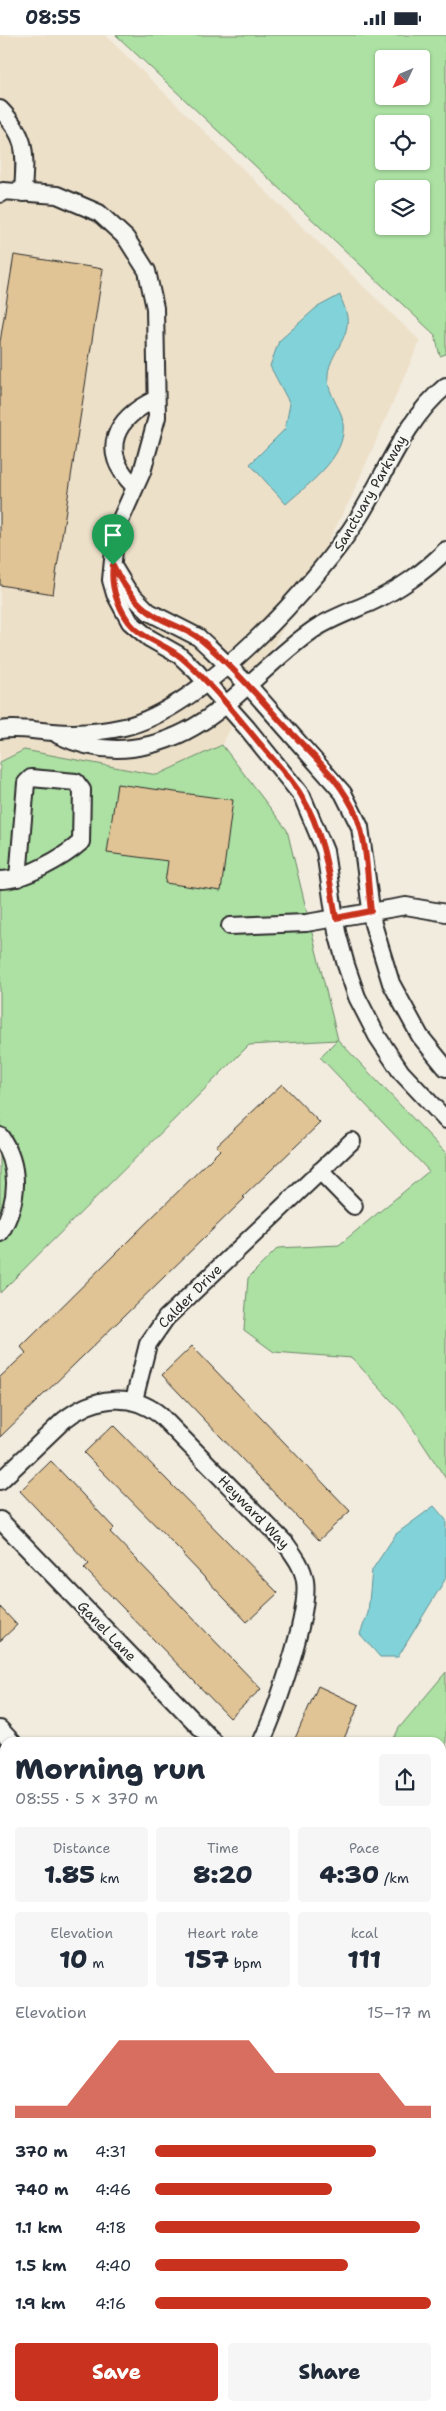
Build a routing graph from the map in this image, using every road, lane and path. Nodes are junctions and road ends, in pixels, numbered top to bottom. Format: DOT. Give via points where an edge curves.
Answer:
graph roads {
  1 [pos="0,109"];
  2 [pos="23,193"];
  3 [pos="0,194"];
  4 [pos="446,386"];
  5 [pos="156,399"];
  6 [pos="134,486"];
  7 [pos="446,550"];
  8 [pos="113,565"];
  9 [pos="226,665"];
  10 [pos="206,682"];
  11 [pos="248,685"];
  12 [pos="226,704"];
  13 [pos="0,730"];
  14 [pos="54,733"];
  15 [pos="18,878"];
  16 [pos="0,880"];
  17 [pos="371,911"];
  18 [pos="446,913"];
  19 [pos="336,918"];
  20 [pos="230,926"];
  21 [pos="446,1068"];
  22 [pos="446,1120"];
  23 [pos="0,1136"];
  24 [pos="352,1141"];
  25 [pos="320,1171"];
  26 [pos="354,1206"];
  27 [pos="0,1233"];
  28 [pos="134,1400"];
  29 [pos="0,1481"];
  30 [pos="0,1520"];
  31 [pos="209,1737"];
  32 [pos="263,1737"];
  1 -- 2 [label="street" via="15,125 26,151"];
  2 -- 3 [label="street" via="3,191"];
  2 -- 5 [label="street" via="57,195 99,213 126,238 147,271 155,308"];
  4 -- 9 [label="street, Sanctuary Parkway" via="407,429 360,515 332,558 290,605"];
  5 -- 6 [label="street" via="157,417 142,472"];
  5 -- 6 [label="street" via="138,408 124,420 116,433 113,452 126,478"];
  6 -- 8 [label="street" via="116,530"];
  7 -- 11 [label="street" via="390,593 315,629"];
  8 -- 9 [label="street" via="128,591 149,612 198,637"];
  8 -- 10 [label="street" via="111,580 115,594 130,622 149,638 179,655"];
  9 -- 10 [label="street, Sanctuary Parkway"];
  9 -- 11 [label="street"];
  10 -- 12 [label="street"];
  10 -- 14 [label="street, Sanctuary Parkway" via="165,711 144,721 103,731"];
  11 -- 12 [label="street"];
  11 -- 17 [label="street" via="335,781 351,804 363,839"];
  12 -- 14 [label="street" via="177,737 144,747 109,749 89,746"];
  12 -- 19 [label="street" via="294,785 308,808 327,860"];
  13 -- 14 [label="street"];
  15 -- 15 [label="street" via="81,842 82,790 76,782 31,778 26,783"];
  15 -- 16 [label="street"];
  17 -- 18 [label="street" via="406,906"];
  17 -- 19 [label="street"];
  17 -- 21 [label="street" via="382,956 395,990 420,1036"];
  19 -- 20 [label="street" via="306,923"];
  19 -- 22 [label="street" via="346,965 377,1036 401,1072"];
  23 -- 27 [label="street" via="11,1154 16,1181 11,1207"];
  24 -- 25 [label="street, Calder Drive"];
  25 -- 26 [label="street"];
  25 -- 28 [label="street, Calder Drive" via="166,1317 148,1344"];
  28 -- 29 [label="street" via="120,1399 73,1413"];
  28 -- 32 [label="street, Heyward Way" via="148,1405 160,1415 286,1544 301,1568 305,1582 303,1611 280,1697"];
  30 -- 31 [label="street, Ganel Lane"];
}
